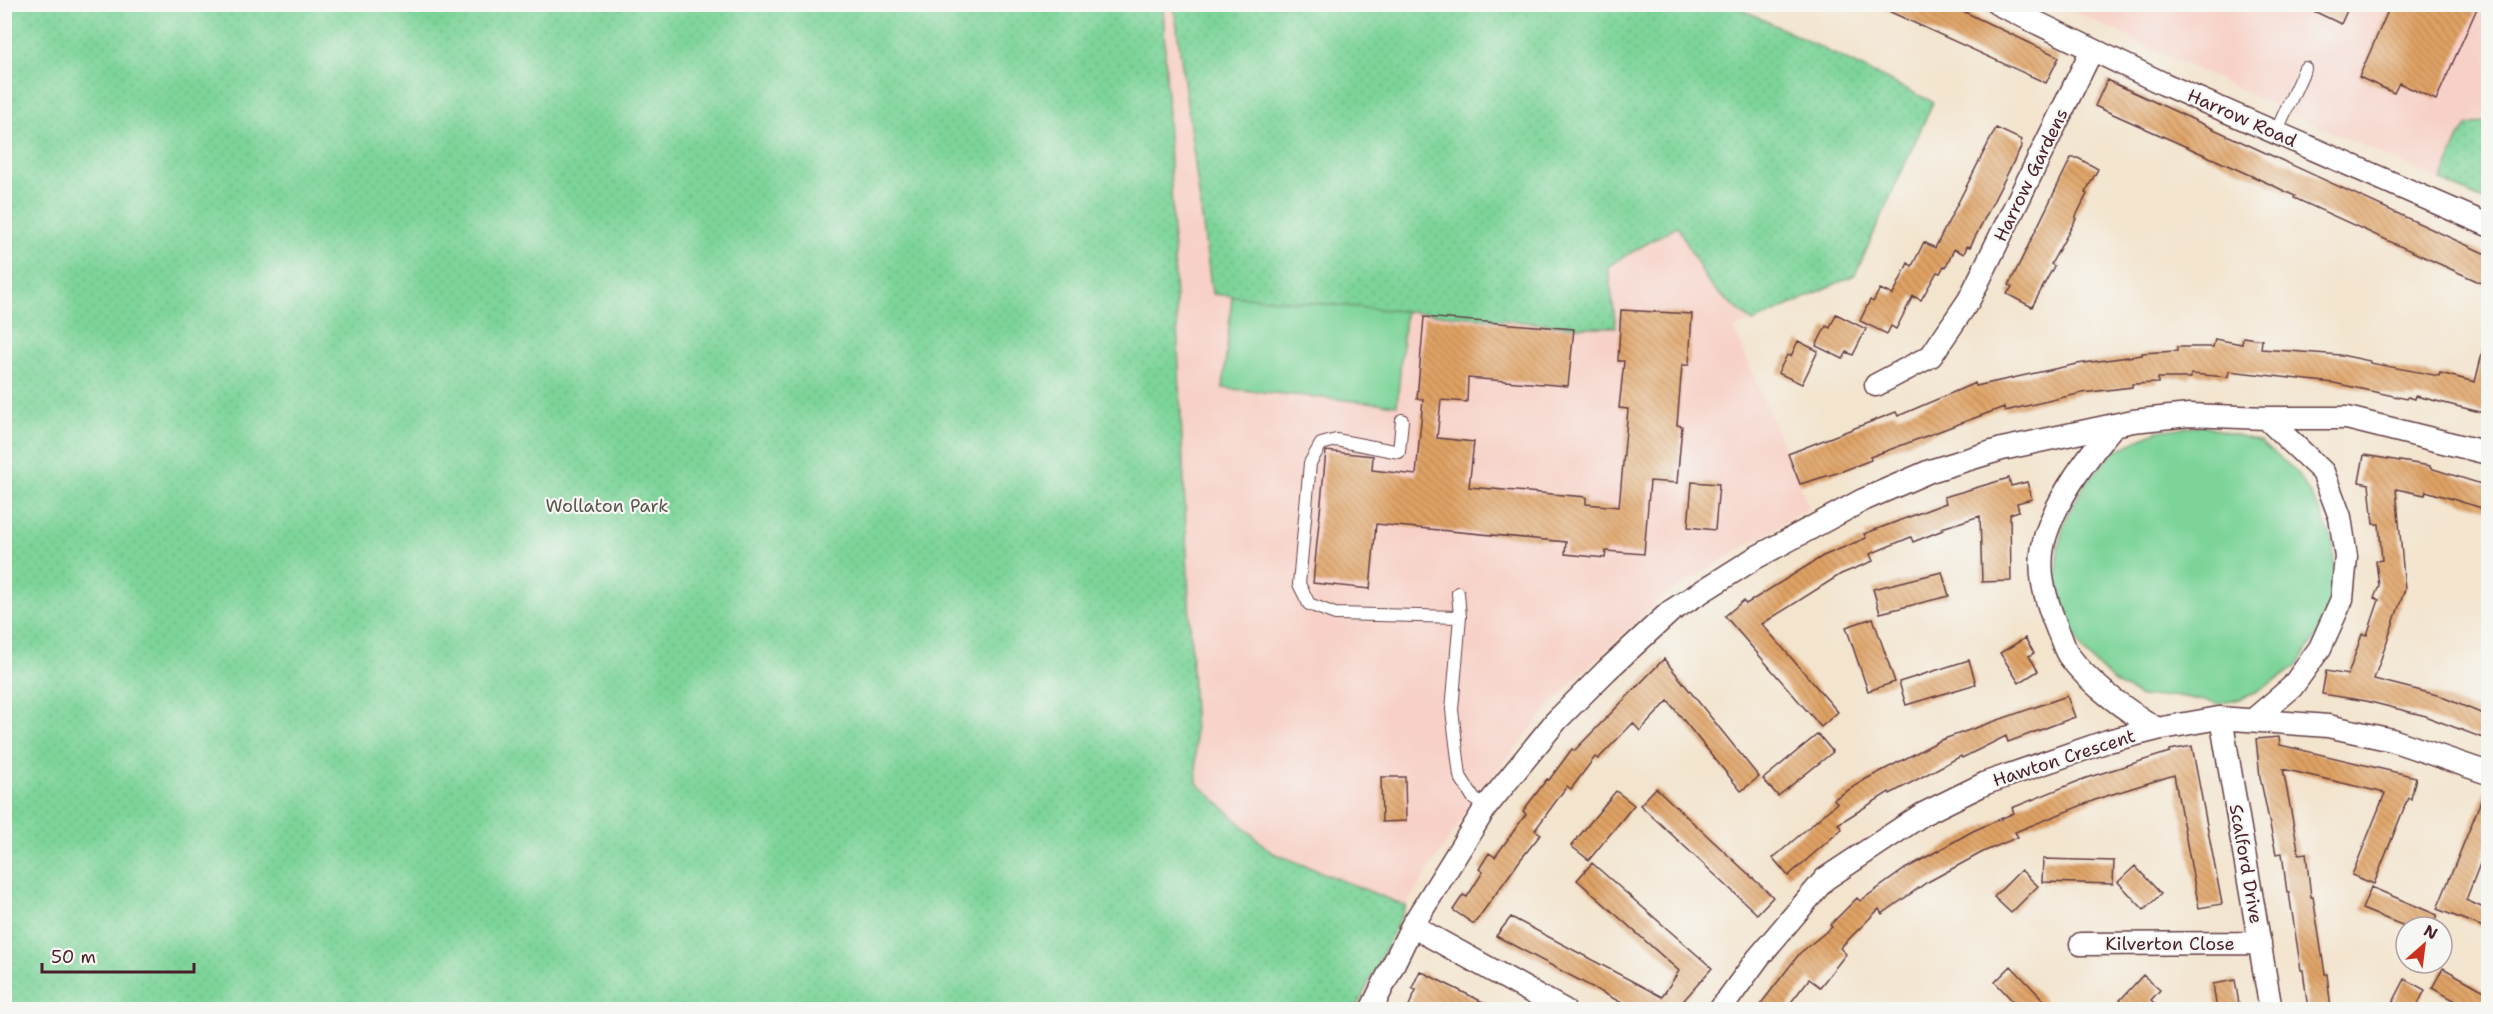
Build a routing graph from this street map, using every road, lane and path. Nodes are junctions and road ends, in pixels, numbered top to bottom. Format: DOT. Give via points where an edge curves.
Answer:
graph roads {
  1 [pos="1998,4"];
  2 [pos="2092,50"];
  3 [pos="2305,68"];
  4 [pos="2276,132"];
  5 [pos="2488,225"];
  6 [pos="1875,385"];
  7 [pos="2266,418"];
  8 [pos="1402,420"];
  9 [pos="2114,425"];
  10 [pos="2488,453"];
  11 [pos="1458,594"];
  12 [pos="1460,617"];
  13 [pos="2222,718"];
  14 [pos="2253,720"];
  15 [pos="2157,729"];
  16 [pos="2488,773"];
  17 [pos="1486,807"];
  18 [pos="1412,926"];
  19 [pos="2260,943"];
  20 [pos="2081,944"];
  21 [pos="1371,1010"];
  22 [pos="1564,1010"];
  23 [pos="1720,1010"];
  24 [pos="2271,1010"];
  1 -- 2 [label="street, Harrow Road"];
  2 -- 4 [label="street, Harrow Road"];
  2 -- 6 [label="street, Harrow Gardens" via="1969,300 1931,356"];
  3 -- 4 [label="lane"];
  4 -- 5 [label="street, Harrow Road"];
  7 -- 9 [label="street" via="2189,415"];
  7 -- 10 [label="street" via="2347,418"];
  7 -- 14 [label="street" via="2323,472 2340,517 2346,557 2342,599 2319,648 2292,687"];
  8 -- 12 [label="lane" via="1399,452 1336,440 1321,444 1310,463 1299,584 1309,604 1335,614"];
  9 -- 15 [label="street" via="2065,492 2046,534 2039,568 2046,601 2068,655 2100,688"];
  9 -- 17 [label="street" via="2002,449 1930,471 1863,500 1755,558 1671,611 1606,670 1556,722"];
  11 -- 12 [label="lane"];
  12 -- 17 [label="lane" via="1452,710 1460,776 1474,799"];
  13 -- 14 [label="street, Hawton Crescent"];
  13 -- 15 [label="street, Hawton Crescent"];
  13 -- 19 [label="street, Scalford Drive"];
  14 -- 16 [label="street, Hawton Crescent" via="2328,726 2392,740"];
  15 -- 23 [label="street, Hawton Crescent" via="1986,783 1923,813 1825,879"];
  17 -- 18 [label="street"];
  18 -- 21 [label="street"];
  18 -- 22 [label="street"];
  19 -- 20 [label="street, Kilverton Close"];
  19 -- 24 [label="street, Scalford Drive"];
}
